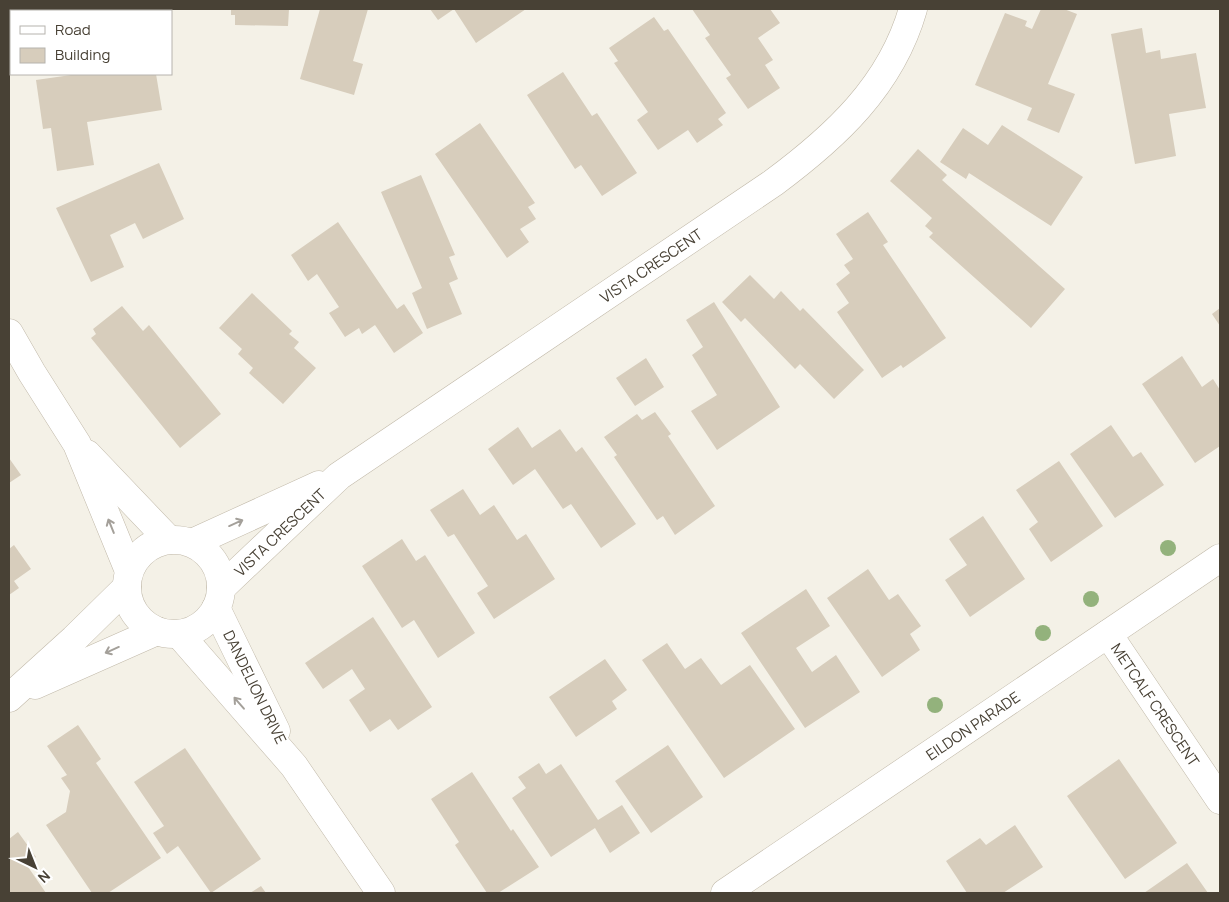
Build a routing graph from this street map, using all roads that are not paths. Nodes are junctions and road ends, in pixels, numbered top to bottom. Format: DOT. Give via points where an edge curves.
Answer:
graph roads {
  1 [pos="913,9"];
  2 [pos="9,333"];
  3 [pos="77,444"];
  4 [pos="339,476"];
  5 [pos="180,542"];
  6 [pos="1220,558"];
  7 [pos="128,579"];
  8 [pos="218,598"];
  9 [pos="168,633"];
  10 [pos="1108,634"];
  11 [pos="11,697"];
  12 [pos="294,766"];
  13 [pos="1220,800"];
  14 [pos="381,893"];
  15 [pos="725,893"];
  1 -- 4 [label="street, VISTA CRESCENT" via="895,52 873,89 841,127 806,158"];
  2 -- 3 [label="street"];
  3 -- 5 [label="street"];
  7 -- 3 [label="street, one-way"];
  5 -- 4 [label="street, VISTA CRESCENT, one-way"];
  4 -- 8 [label="street, VISTA CRESCENT"];
  5 -- 7 [label="street" via="154,544 144,550 135,560"];
  5 -- 8 [label="street" via="204,551 214,561 219,574"];
  6 -- 10 [label="street, EILDON PARADE"];
  7 -- 9 [label="street" via="129,601 135,614 145,624"];
  7 -- 11 [label="street"];
  8 -- 9 [label="street" via="207,620 196,628"];
  8 -- 12 [label="street, DANDELION DRIVE"];
  9 -- 11 [label="street, one-way"];
  12 -- 9 [label="street, DANDELION DRIVE, one-way"];
  10 -- 13 [label="street, METCALF CRESCENT"];
  10 -- 15 [label="street, EILDON PARADE"];
  12 -- 14 [label="street, DANDELION DRIVE"];
}
